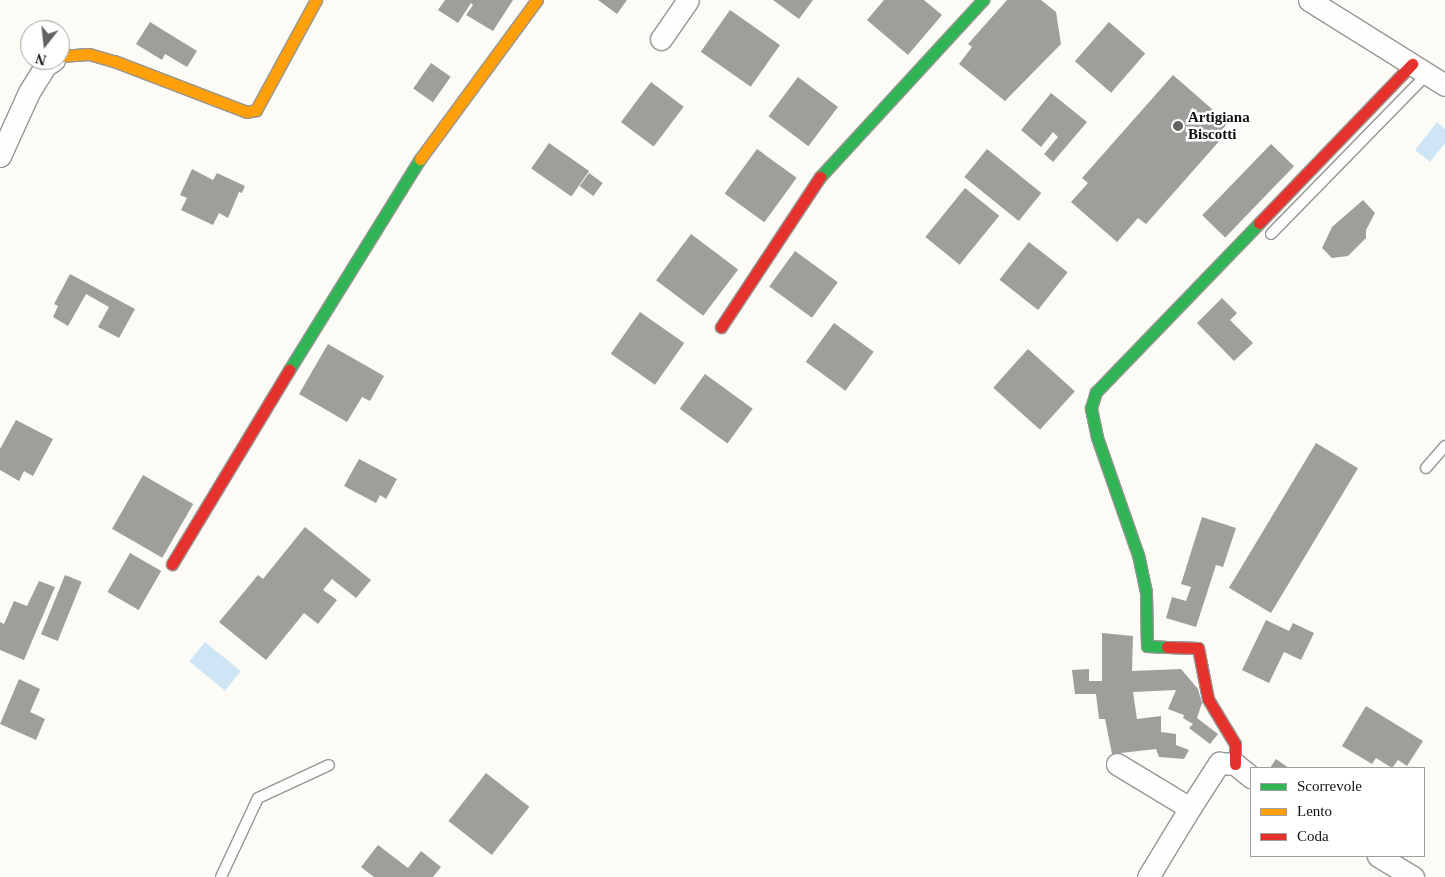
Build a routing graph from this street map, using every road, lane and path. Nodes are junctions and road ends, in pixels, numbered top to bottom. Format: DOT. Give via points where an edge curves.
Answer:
graph roads {
  1 [pos="316,0"];
  2 [pos="537,0"];
  3 [pos="688,0"];
  4 [pos="983,0"];
  5 [pos="1309,0"];
  6 [pos="661,39"];
  7 [pos="70,55"];
  8 [pos="43,70"];
  9 [pos="1428,74"];
  10 [pos="0,156"];
  11 [pos="1271,234"];
  12 [pos="721,327"];
  13 [pos="1445,446"];
  14 [pos="1426,468"];
  15 [pos="172,564"];
  16 [pos="1117,764"];
  17 [pos="329,765"];
  18 [pos="1243,771"];
  19 [pos="1190,808"];
  20 [pos="1380,857"];
  21 [pos="222,877"];
  22 [pos="1148,877"];
  23 [pos="1413,877"];
  1 -- 7 [label="street" via="256,110 247,112 114,61 89,54"];
  2 -- 15 [label="street" via="404,180"];
  3 -- 6 [label="street"];
  4 -- 12 [label="street" via="825,169"];
  5 -- 9 [label="street"];
  8 -- 10 [label="street"];
  9 -- 11 [label="lane"];
  9 -- 18 [label="street" via="1096,392 1091,408 1097,437 1138,555 1146,592 1147,646 1198,648 1208,699 1235,744"];
  13 -- 14 [label="lane"];
  16 -- 19 [label="street"];
  17 -- 21 [label="lane" via="258,798"];
  18 -- 19 [label="street" via="1219,763"];
  19 -- 22 [label="street"];
  20 -- 23 [label="street"];
}
